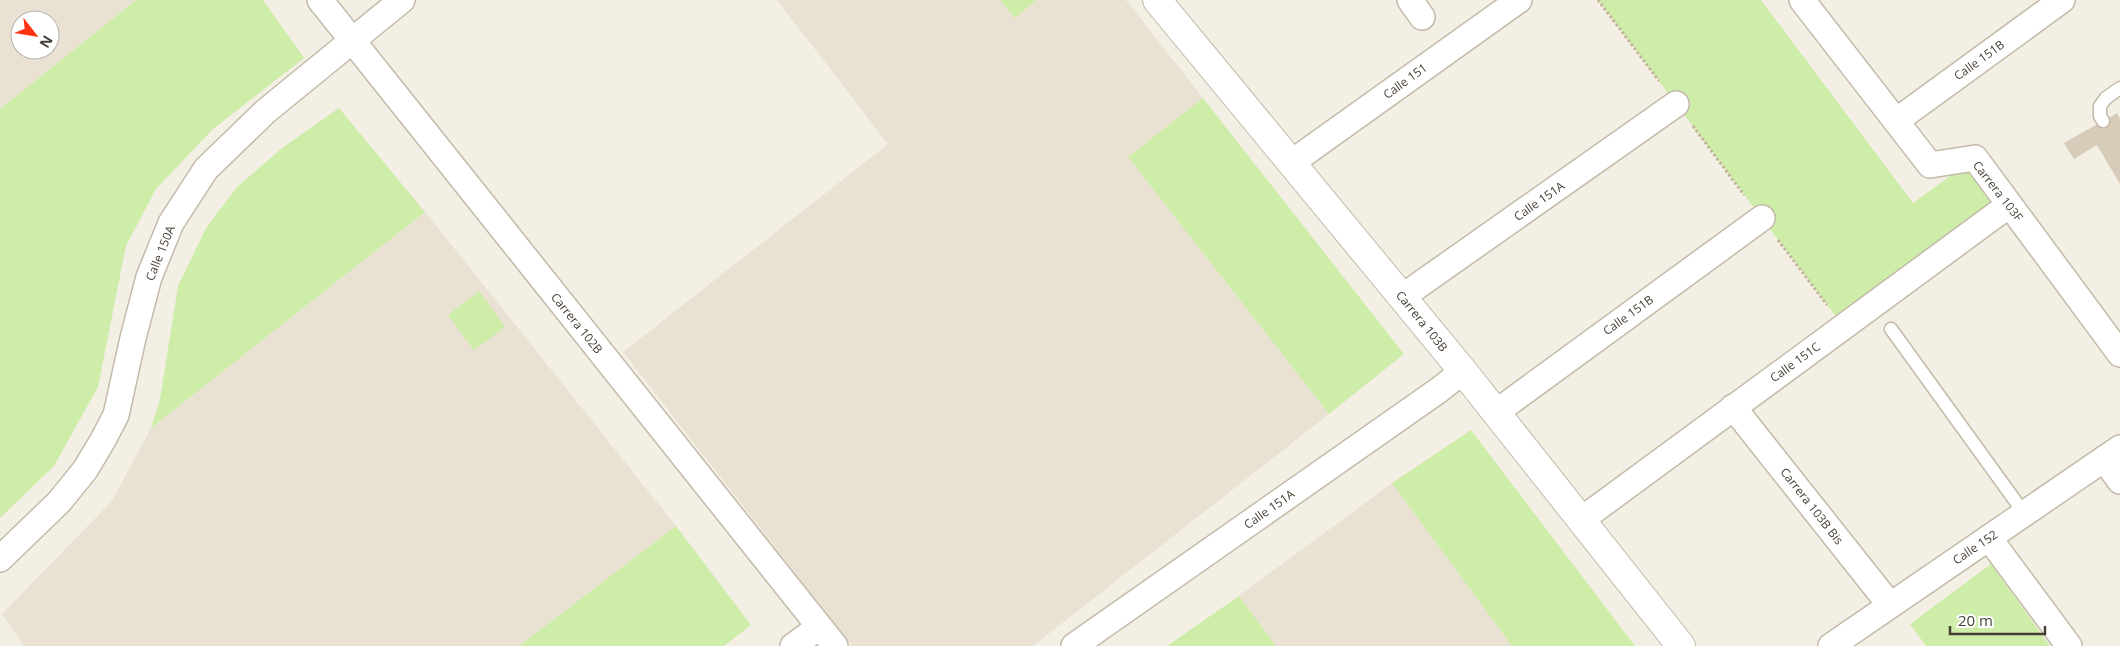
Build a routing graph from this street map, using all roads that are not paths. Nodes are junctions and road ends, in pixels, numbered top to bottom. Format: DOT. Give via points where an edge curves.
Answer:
graph roads {
  1 [pos="320,0"];
  2 [pos="402,0"];
  3 [pos="1157,0"];
  4 [pos="1519,0"];
  5 [pos="2062,0"];
  6 [pos="1813,4"];
  7 [pos="353,41"];
  8 [pos="2120,88"];
  9 [pos="1676,104"];
  10 [pos="1896,121"];
  11 [pos="2103,121"];
  12 [pos="1291,163"];
  13 [pos="2009,205"];
  14 [pos="1762,218"];
  15 [pos="1402,297"];
  16 [pos="1891,329"];
  17 [pos="2120,354"];
  18 [pos="1463,371"];
  19 [pos="1733,407"];
  20 [pos="1495,413"];
  21 [pos="2112,453"];
  22 [pos="2120,481"];
  23 [pos="2024,513"];
  24 [pos="1581,520"];
  25 [pos="1989,538"];
  26 [pos="0,559"];
  27 [pos="1890,605"];
  28 [pos="820,626"];
  29 [pos="794,646"];
  30 [pos="835,646"];
  31 [pos="1074,646"];
  32 [pos="1682,646"];
  33 [pos="1830,646"];
  34 [pos="2069,646"];
  1 -- 7 [label="street, Carrera 102B"];
  2 -- 7 [label="street, Calle 150A"];
  3 -- 12 [label="street, Carrera 103B"];
  4 -- 12 [label="street, Calle 151"];
  5 -- 10 [label="street, Calle 151B"];
  6 -- 10 [label="street, Carrera 103F"];
  7 -- 26 [label="street, Calle 150A" via="266,110 206,169 171,223 149,277 112,424 85,470 59,502"];
  7 -- 28 [label="street, Carrera 102B"];
  8 -- 11 [label="lane" via="2100,106"];
  9 -- 15 [label="street, Calle 151A"];
  10 -- 13 [label="street, Carrera 103F" via="1930,165 1974,158"];
  12 -- 15 [label="street, Carrera 103B"];
  13 -- 17 [label="street, Carrera 103F"];
  13 -- 19 [label="street, Calle 151C"];
  14 -- 20 [label="street, Calle 151B"];
  15 -- 18 [label="street, Carrera 103B"];
  16 -- 23 [label="lane"];
  18 -- 20 [label="street, Carrera 103B"];
  18 -- 31 [label="street, Calle 151A"];
  19 -- 24 [label="street, Calle 151C"];
  19 -- 27 [label="street, Carrera 103B Bis"];
  20 -- 24 [label="street, Carrera 103B"];
  21 -- 22 [label="street"];
  21 -- 23 [label="street, Calle 152"];
  23 -- 25 [label="street, Calle 152"];
  24 -- 32 [label="street, Carrera 103B"];
  25 -- 27 [label="street, Calle 152"];
  25 -- 34 [label="street"];
  27 -- 33 [label="street, Calle 152"];
  28 -- 29 [label="street"];
  28 -- 30 [label="street, Carrera 102B"];
}
